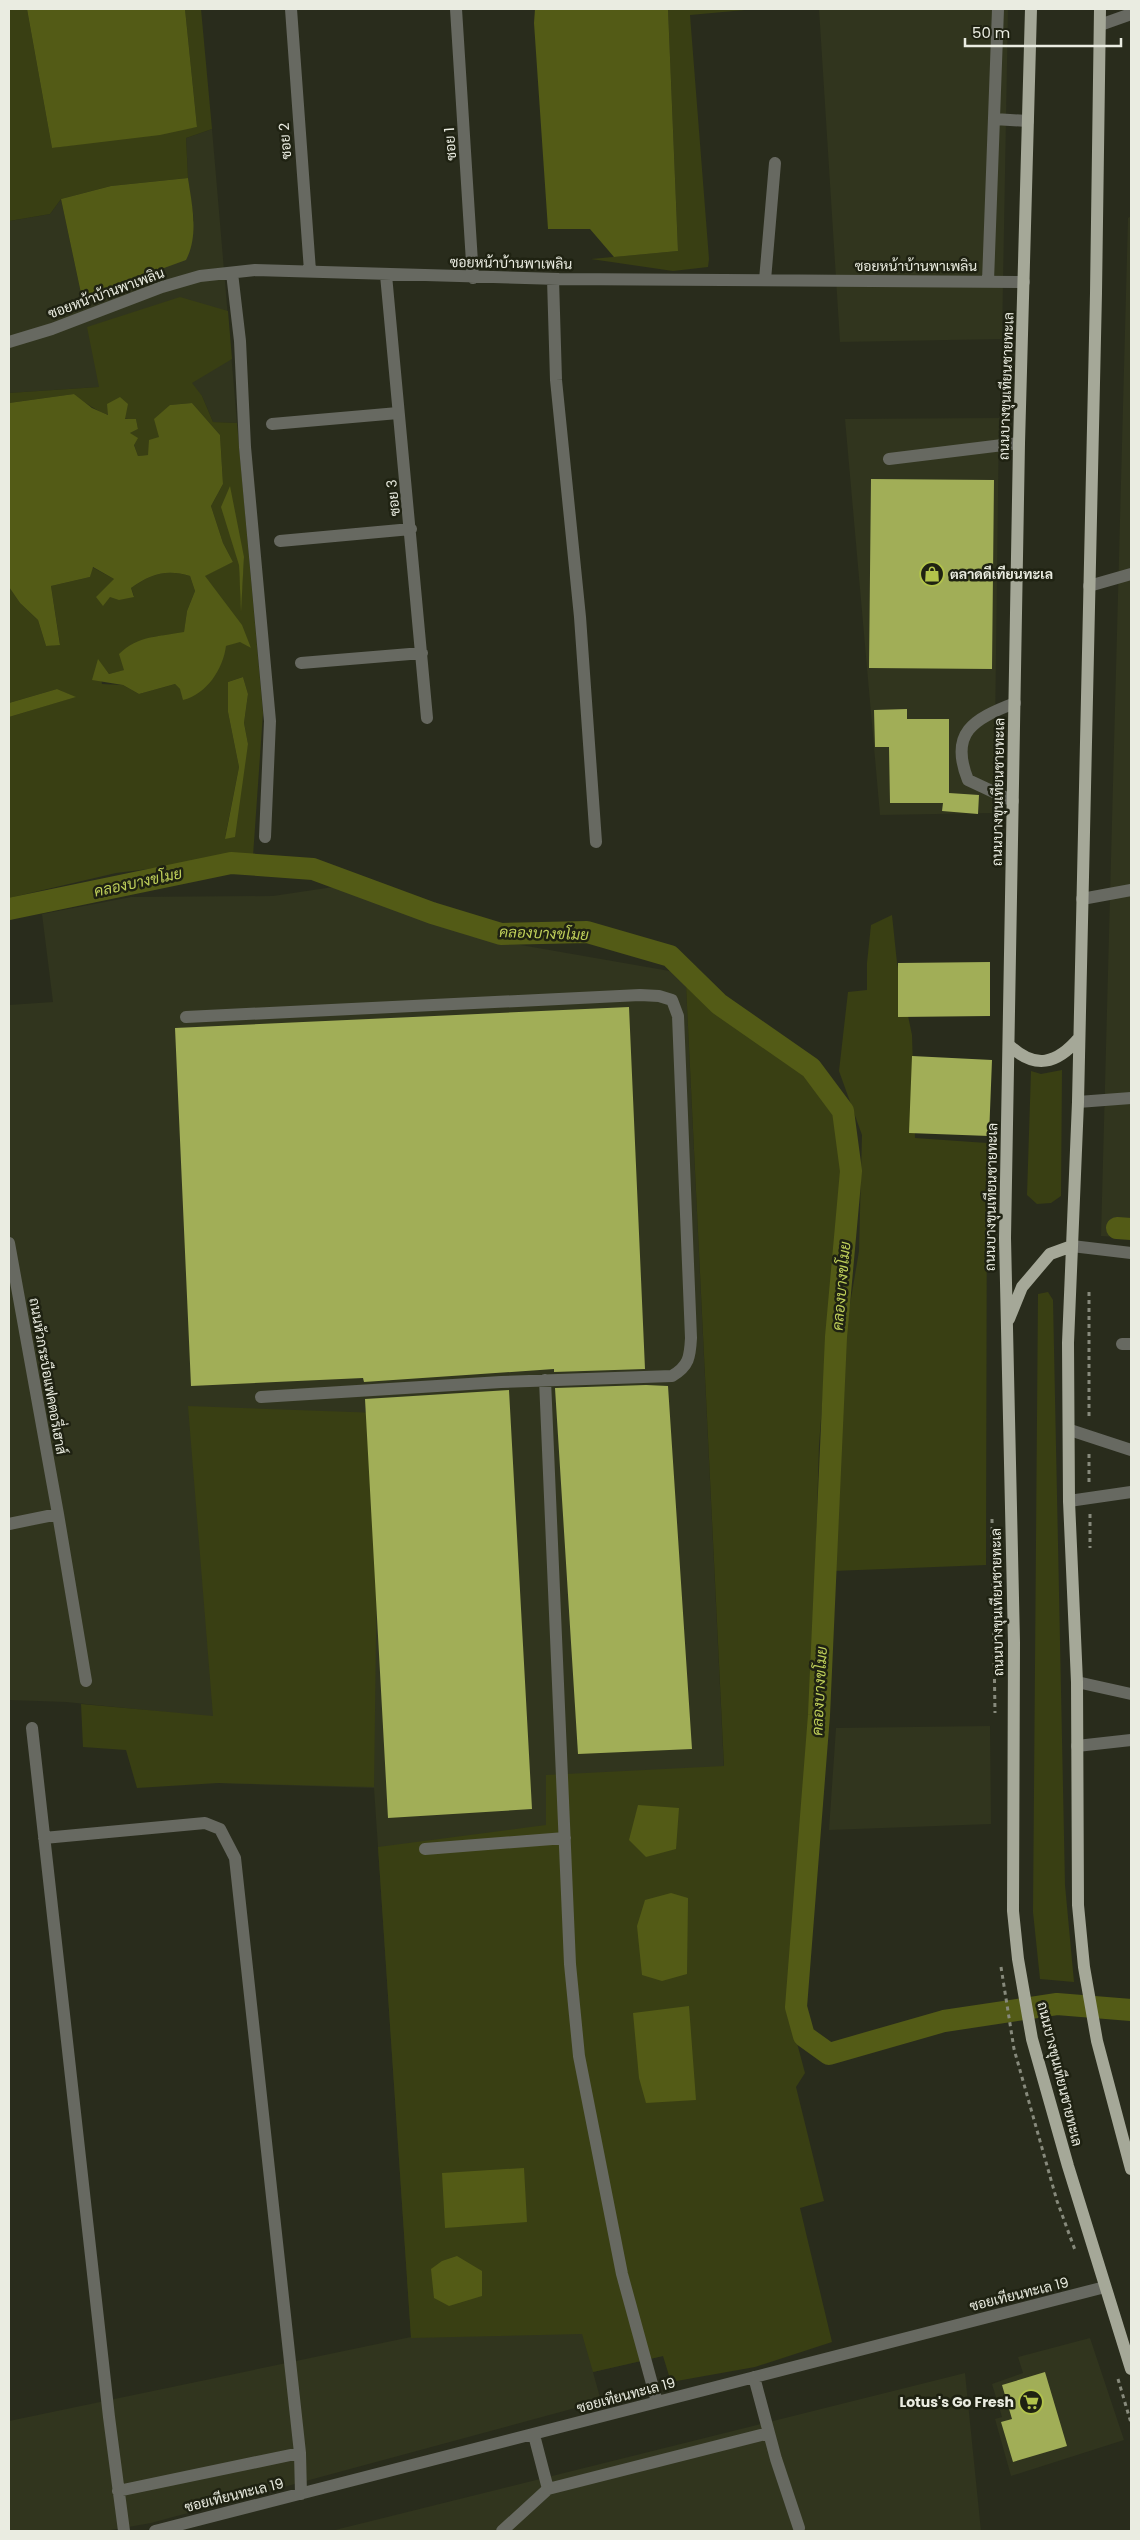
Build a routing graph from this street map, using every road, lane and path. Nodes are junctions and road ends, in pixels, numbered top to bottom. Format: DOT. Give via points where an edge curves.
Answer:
graph roads {
  1 [pos="290,9"];
  2 [pos="456,9"];
  3 [pos="998,9"];
  4 [pos="1030,9"];
  5 [pos="1100,9"];
  6 [pos="1131,14"];
  7 [pos="1100,25"];
  8 [pos="994,119"];
  9 [pos="1028,121"];
  10 [pos="775,163"];
  11 [pos="310,271"];
  12 [pos="232,273"];
  13 [pos="386,274"];
  14 [pos="474,278"];
  15 [pos="553,279"];
  16 [pos="765,280"];
  17 [pos="988,281"];
  18 [pos="1024,282"];
  19 [pos="9,342"];
  20 [pos="398,413"];
  21 [pos="272,424"];
  22 [pos="1019,443"];
  23 [pos="889,459"];
  24 [pos="411,529"];
  25 [pos="280,541"];
  26 [pos="1131,574"];
  27 [pos="1089,586"];
  28 [pos="422,653"];
  29 [pos="301,663"];
  30 [pos="1015,703"];
  31 [pos="427,718"];
  32 [pos="1013,801"];
  33 [pos="265,837"];
  34 [pos="596,842"];
  35 [pos="1131,890"];
  36 [pos="1082,899"];
  37 [pos="186,1017"];
  38 [pos="1079,1038"];
  39 [pos="1009,1045"];
  40 [pos="1131,1098"];
  41 [pos="1078,1102"];
  42 [pos="9,1243"];
  43 [pos="1072,1246"];
  44 [pos="1131,1252"];
  45 [pos="1006,1323"];
  46 [pos="545,1380"];
  47 [pos="261,1397"];
  48 [pos="1070,1430"];
  49 [pos="1131,1450"];
  50 [pos="1131,1492"];
  51 [pos="1069,1502"];
  52 [pos="58,1514"];
  53 [pos="9,1524"];
  54 [pos="86,1681"];
  55 [pos="1077,1682"];
  56 [pos="1131,1694"];
  57 [pos="32,1728"];
  58 [pos="1131,1740"];
  59 [pos="1077,1746"];
  60 [pos="44,1838"];
  61 [pos="565,1838"];
  62 [pos="425,1849"];
  63 [pos="1001,1971"];
  64 [pos="1014,2049"];
  65 [pos="1131,2169"];
  66 [pos="1105,2287"];
  67 [pos="1131,2369"];
  68 [pos="754,2377"];
  69 [pos="657,2402"];
  70 [pos="769,2433"];
  71 [pos="534,2435"];
  72 [pos="300,2453"];
  73 [pos="548,2489"];
  74 [pos="118,2491"];
  75 [pos="301,2494"];
  76 [pos="798,2528"];
  77 [pos="124,2531"];
  78 [pos="155,2531"];
  79 [pos="502,2531"];
  1 -- 11 [label="street, ซอย 2"];
  2 -- 14 [label="street, ซอย 1"];
  3 -- 8 [label="street"];
  4 -- 9 [label="main road, ถนนบางขุนเทียนชายทะเล"];
  5 -- 7 [label="main road"];
  6 -- 7 [label="street"];
  7 -- 27 [label="main road"];
  8 -- 9 [label="street"];
  8 -- 17 [label="street"];
  9 -- 18 [label="main road, ถนนบางขุนเทียนชายทะเล"];
  10 -- 16 [label="street"];
  11 -- 12 [label="street, ซอยหน้าบ้านพาเพลิน"];
  11 -- 13 [label="street, ซอยหน้าบ้านพาเพลิน"];
  12 -- 19 [label="street, ซอยหน้าบ้านพาเพลิน" via="200,276 162,287"];
  12 -- 33 [label="street" via="270,721"];
  13 -- 14 [label="street, ซอยหน้าบ้านพาเพลิน"];
  13 -- 20 [label="street, ซอย 3"];
  14 -- 15 [label="street, ซอยหน้าบ้านพาเพลิน"];
  15 -- 16 [label="street, ซอยหน้าบ้านพาเพลิน"];
  15 -- 34 [label="street" via="556,380 580,617"];
  16 -- 17 [label="street, ซอยหน้าบ้านพาเพลิน"];
  17 -- 18 [label="street, ซอยหน้าบ้านพาเพลิน"];
  18 -- 22 [label="main road, ถนนบางขุนเทียนชายทะเล"];
  20 -- 21 [label="street"];
  20 -- 24 [label="street, ซอย 3"];
  22 -- 23 [label="street"];
  22 -- 30 [label="main road, ถนนบางขุนเทียนชายทะเล"];
  24 -- 25 [label="street"];
  24 -- 28 [label="street, ซอย 3"];
  26 -- 27 [label="street"];
  27 -- 36 [label="main road"];
  28 -- 29 [label="street"];
  28 -- 31 [label="street, ซอย 3"];
  30 -- 32 [label="main road, ถนนบางขุนเทียนชายทะเล"];
  30 -- 32 [label="street" via="976,722 962,739 960,748 960,761 968,780"];
  32 -- 39 [label="main road, ถนนบางขุนเทียนชายทะเล"];
  35 -- 36 [label="street"];
  36 -- 38 [label="main road"];
  37 -- 46 [label="street" via="640,996 672,1000 678,1016 690,1360 672,1376"];
  38 -- 39 [label="main road" via="1061,1055 1041,1062 1019,1055"];
  38 -- 41 [label="main road"];
  39 -- 45 [label="main road, ถนนบางขุนเทียนชายทะเล"];
  40 -- 41 [label="street"];
  41 -- 43 [label="main road"];
  42 -- 52 [label="street, ถนนหัวกระบือแฟคตอรี่เฮาส์"];
  43 -- 44 [label="street"];
  43 -- 45 [label="main road" via="1050,1254 1022,1287"];
  43 -- 48 [label="main road" via="1068,1343"];
  45 -- 66 [label="main road, ถนนบางขุนเทียนชายทะเล" via="1014,1643 1013,1892 1018,1959 1032,2039"];
  46 -- 47 [label="street"];
  46 -- 61 [label="street"];
  48 -- 49 [label="street"];
  48 -- 51 [label="main road"];
  50 -- 51 [label="street"];
  51 -- 55 [label="main road"];
  52 -- 53 [label="street"];
  52 -- 54 [label="street, ถนนหัวกระบือแฟคตอรี่เฮาส์"];
  55 -- 56 [label="street"];
  55 -- 59 [label="main road"];
  57 -- 60 [label="street"];
  58 -- 59 [label="street"];
  59 -- 65 [label="main road" via="1078,1905 1084,1967 1097,2041"];
  60 -- 72 [label="street" via="205,1823 220,1829 234,1858"];
  60 -- 74 [label="street"];
  61 -- 62 [label="street"];
  61 -- 69 [label="street" via="570,1964 579,2056 622,2274"];
  63 -- 64 [label="path"];
  66 -- 67 [label="main road, ถนนบางขุนเทียนชายทะเล"];
  66 -- 68 [label="street, ซอยเทียนทะเล 19"];
  68 -- 69 [label="street, ซอยเทียนทะเล 19"];
  68 -- 70 [label="street"];
  69 -- 71 [label="street, ซอยเทียนทะเล 19"];
  70 -- 73 [label="street"];
  70 -- 76 [label="street"];
  71 -- 73 [label="street"];
  71 -- 75 [label="street, ซอยเทียนทะเล 19"];
  72 -- 74 [label="street"];
  72 -- 75 [label="street"];
  73 -- 79 [label="street"];
  74 -- 77 [label="street"];
  75 -- 78 [label="street, ซอยเทียนทะเล 19"];
}
